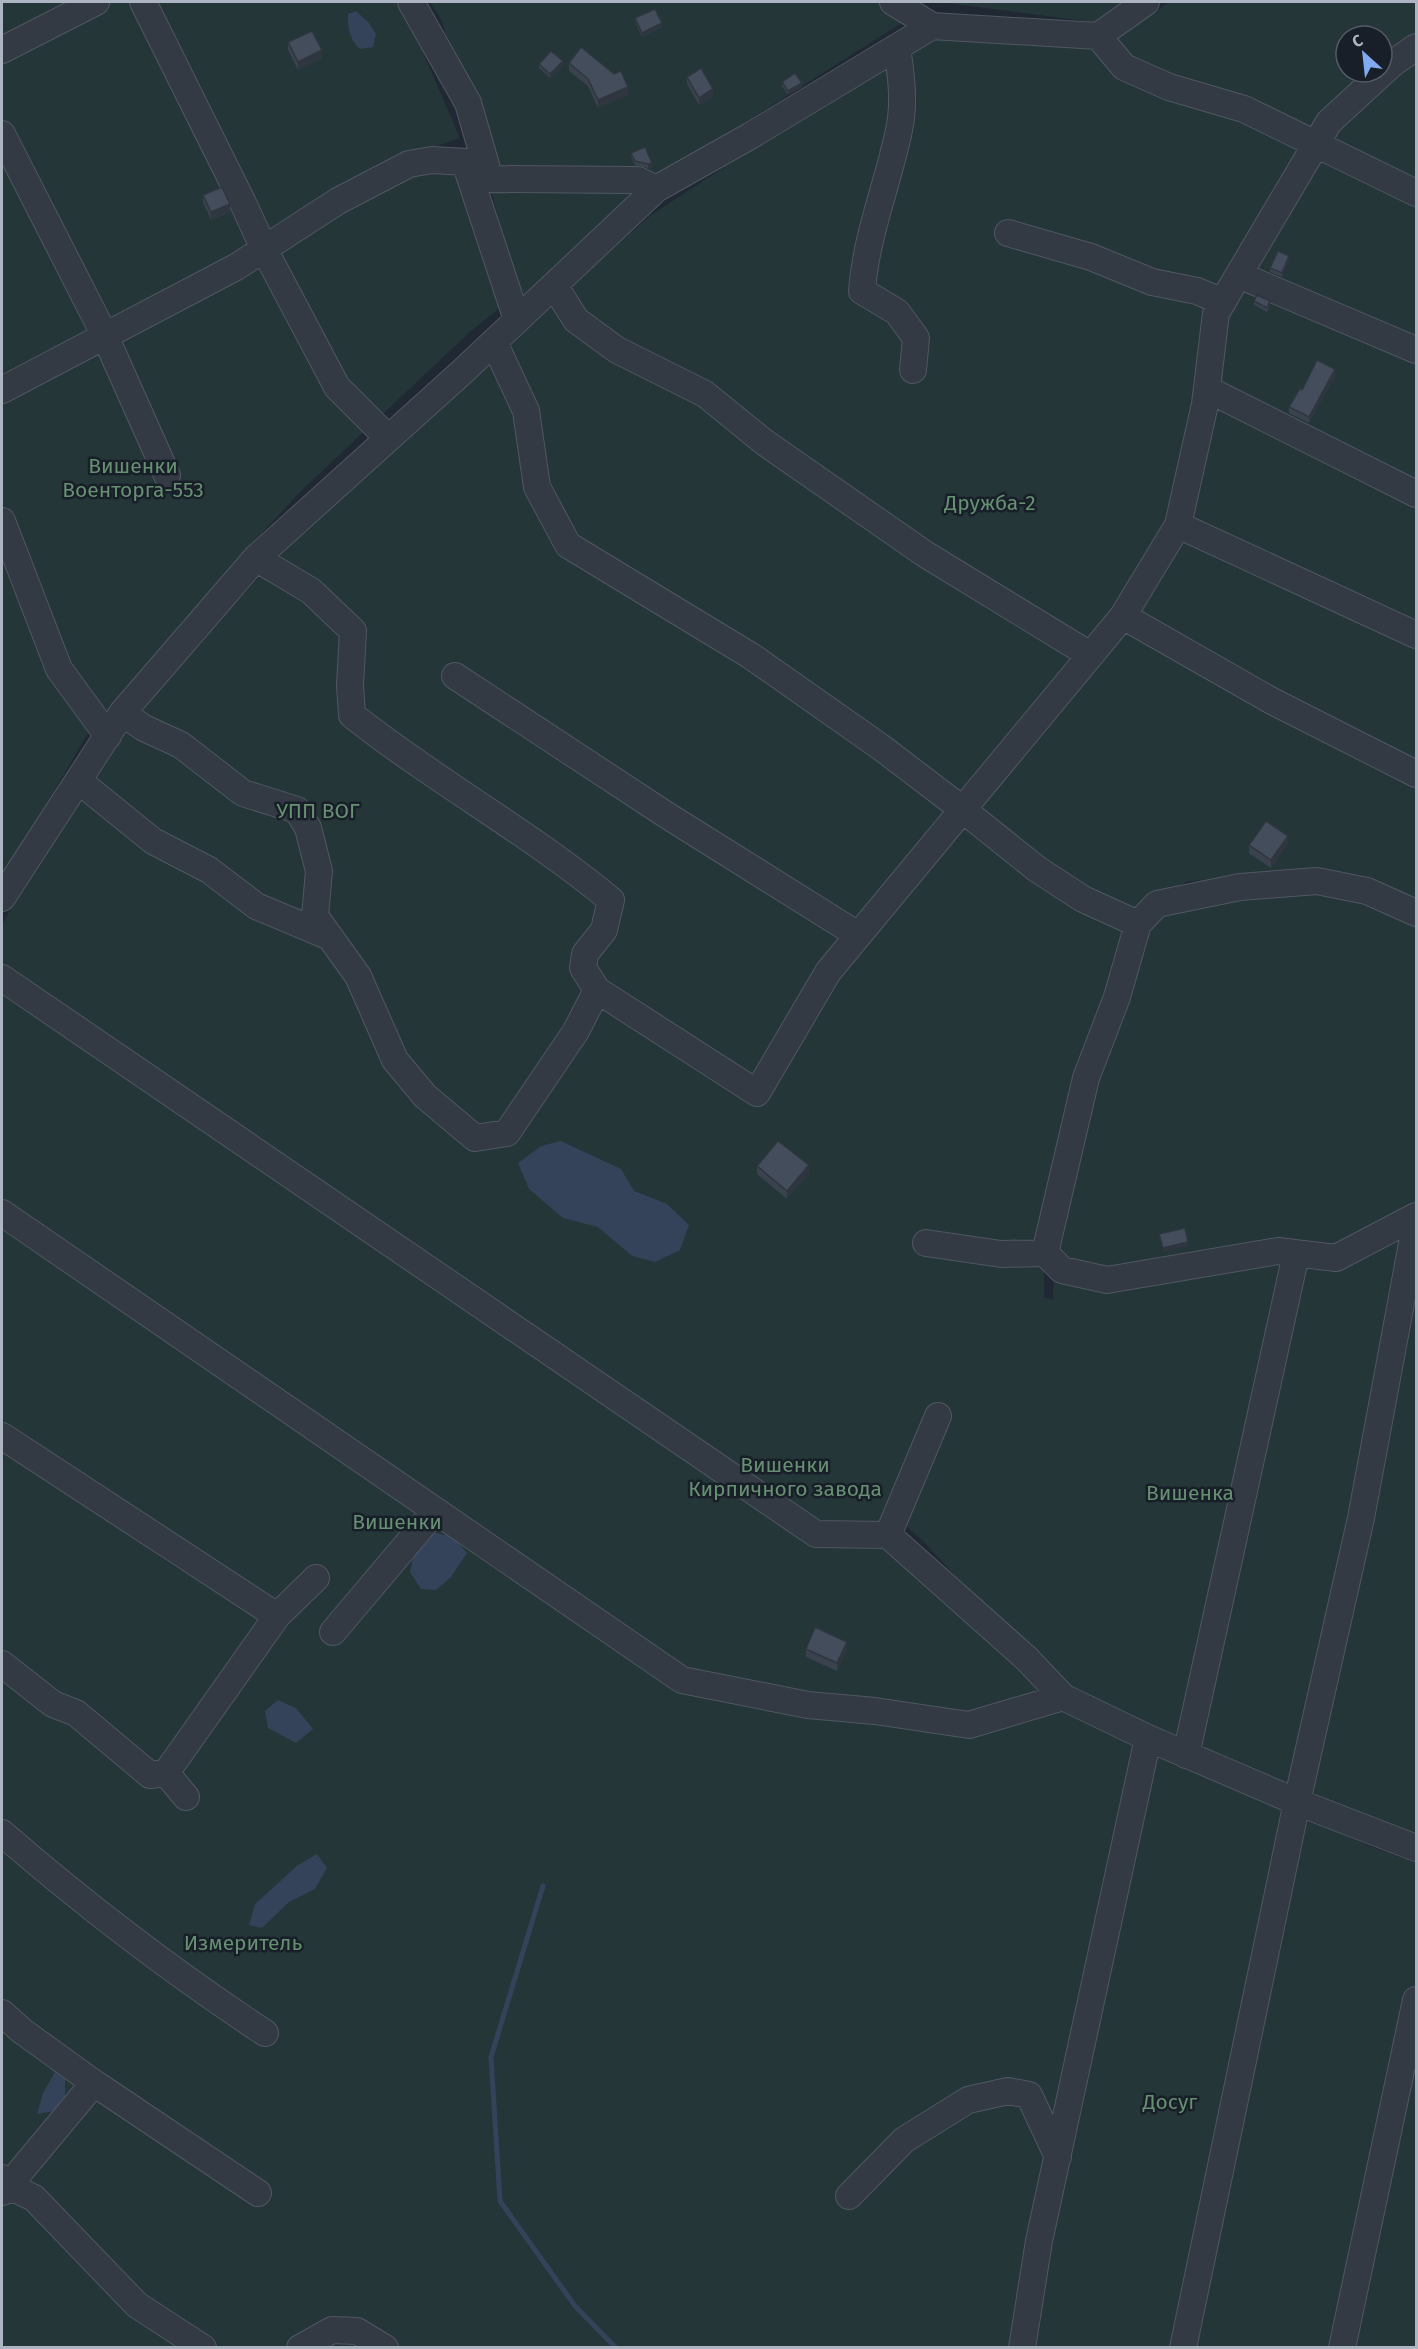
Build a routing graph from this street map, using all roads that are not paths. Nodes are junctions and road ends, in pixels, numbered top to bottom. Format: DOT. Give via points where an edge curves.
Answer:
graph roads {
  1 [pos="96,2"];
  2 [pos="143,2"];
  3 [pos="411,2"];
  4 [pos="893,2"];
  5 [pos="1146,2"];
  6 [pos="932,26"];
  7 [pos="1098,36"];
  8 [pos="1416,46"];
  9 [pos="897,47"];
  10 [pos="2,50"];
  11 [pos="2,134"];
  12 [pos="1316,143"];
  13 [pos="475,163"];
  14 [pos="656,189"];
  15 [pos="1416,194"];
  16 [pos="1008,234"];
  17 [pos="264,249"];
  18 [pos="1239,275"];
  19 [pos="554,285"];
  20 [pos="1223,302"];
  21 [pos="517,320"];
  22 [pos="105,336"];
  23 [pos="494,342"];
  24 [pos="1416,350"];
  25 [pos="913,370"];
  26 [pos="1207,389"];
  27 [pos="2,390"];
  28 [pos="388,438"];
  29 [pos="167,475"];
  30 [pos="1416,494"];
  31 [pos="2,521"];
  32 [pos="1178,525"];
  33 [pos="256,558"];
  34 [pos="1123,615"];
  35 [pos="1416,635"];
  36 [pos="1090,655"];
  37 [pos="455,676"];
  38 [pos="122,713"];
  39 [pos="108,736"];
  40 [pos="1416,774"];
  41 [pos="79,781"];
  42 [pos="962,809"];
  43 [pos="2,898"];
  44 [pos="1416,914"];
  45 [pos="1138,924"];
  46 [pos="858,935"];
  47 [pos="330,937"];
  48 [pos="2,978"];
  49 [pos="597,990"];
  50 [pos="2,1213"];
  51 [pos="1416,1216"];
  52 [pos="1416,1222"];
  53 [pos="926,1243"];
  54 [pos="1046,1253"];
  55 [pos="1296,1254"];
  56 [pos="938,1416"];
  57 [pos="2,1436"];
  58 [pos="435,1511"];
  59 [pos="888,1535"];
  60 [pos="316,1578"];
  61 [pos="277,1616"];
  62 [pos="333,1632"];
  63 [pos="2,1664"];
  64 [pos="1063,1697"];
  65 [pos="1148,1738"];
  66 [pos="1186,1755"];
  67 [pos="166,1773"];
  68 [pos="186,1797"];
  69 [pos="1297,1802"];
  70 [pos="2,1833"];
  71 [pos="1416,1848"];
  72 [pos="1416,2001"];
  73 [pos="2,2013"];
  74 [pos="265,2033"];
  75 [pos="94,2083"];
  76 [pos="1058,2157"];
  77 [pos="5,2186"];
  78 [pos="258,2193"];
  79 [pos="849,2196"];
  80 [pos="204,2348"];
  81 [pos="300,2348"];
  82 [pos="385,2348"];
  83 [pos="1022,2348"];
  84 [pos="1183,2348"];
  85 [pos="1342,2348"];
  1 -- 10 [label="lane"];
  2 -- 17 [label="lane"];
  3 -- 13 [label="lane" via="468,103"];
  4 -- 6 [label="lane"];
  5 -- 7 [label="lane"];
  6 -- 7 [label="lane"];
  6 -- 9 [label="lane"];
  7 -- 12 [label="lane" via="1124,67 1169,87 1245,109"];
  8 -- 12 [label="lane" via="1329,122"];
  9 -- 14 [label="lane"];
  9 -- 25 [label="lane" via="902,80 900,128 864,264 862,291 897,312 916,338"];
  11 -- 22 [label="lane"];
  12 -- 15 [label="lane"];
  12 -- 18 [label="lane"];
  13 -- 14 [label="lane" via="490,179 638,180"];
  13 -- 17 [label="lane" via="432,160 409,164 338,201"];
  13 -- 21 [label="lane"];
  14 -- 19 [label="lane"];
  16 -- 20 [label="lane" via="1091,257 1152,282 1197,291"];
  17 -- 22 [label="lane"];
  17 -- 28 [label="lane" via="337,387"];
  18 -- 20 [label="lane"];
  18 -- 24 [label="lane"];
  19 -- 21 [label="lane"];
  19 -- 36 [label="lane" via="576,320 617,350 705,394 764,442 925,554"];
  20 -- 26 [label="lane" via="1216,313"];
  21 -- 23 [label="lane"];
  22 -- 27 [label="lane"];
  22 -- 29 [label="lane"];
  23 -- 28 [label="lane"];
  23 -- 42 [label="lane" via="526,411 537,487 568,545 751,656"];
  26 -- 30 [label="lane"];
  26 -- 32 [label="lane"];
  28 -- 33 [label="lane"];
  31 -- 39 [label="lane" via="59,669"];
  32 -- 34 [label="lane"];
  32 -- 35 [label="lane"];
  33 -- 38 [label="lane"];
  33 -- 49 [label="lane" via="311,591 353,631 352,715 572,868 611,900 604,930 585,954 583,968"];
  34 -- 36 [label="lane"];
  34 -- 40 [label="lane" via="1272,700"];
  36 -- 42 [label="lane"];
  37 -- 46 [label="lane"];
  38 -- 39 [label="lane"];
  38 -- 47 [label="lane" via="181,746 243,793 297,810 308,828 319,871 315,916"];
  39 -- 41 [label="lane"];
  41 -- 43 [label="lane"];
  41 -- 47 [label="lane" via="153,841 209,870 256,906"];
  42 -- 45 [label="lane" via="1037,869 1083,899"];
  42 -- 46 [label="lane"];
  44 -- 45 [label="lane" via="1367,891 1317,881 1240,887 1157,904"];
  45 -- 54 [label="lane" via="1117,997 1086,1078"];
  46 -- 49 [label="lane" via="828,972 757,1093"];
  47 -- 49 [label="lane" via="358,976 396,1060 425,1096 475,1138 507,1133 576,1031"];
  48 -- 59 [label="lane" via="816,1534"];
  50 -- 58 [label="lane"];
  51 -- 55 [label="lane" via="1336,1258"];
  52 -- 69 [label="lane" via="1361,1518"];
  53 -- 54 [label="lane" via="1000,1254"];
  54 -- 55 [label="lane" via="1062,1270 1107,1280 1278,1251"];
  55 -- 66 [label="lane"];
  56 -- 59 [label="lane"];
  57 -- 61 [label="lane"];
  58 -- 62 [label="lane"];
  58 -- 64 [label="lane" via="682,1680 808,1705 969,1725"];
  59 -- 64 [label="lane" via="1026,1658"];
  60 -- 61 [label="lane"];
  61 -- 67 [label="lane"];
  63 -- 67 [label="lane" via="53,1704 76,1713 150,1775"];
  64 -- 65 [label="lane"];
  65 -- 66 [label="lane"];
  65 -- 76 [label="lane"];
  66 -- 69 [label="lane"];
  67 -- 68 [label="lane"];
  69 -- 71 [label="lane"];
  69 -- 84 [label="lane"];
  70 -- 74 [label="lane" via="201,1991"];
  72 -- 85 [label="lane"];
  73 -- 75 [label="lane"];
  75 -- 77 [label="lane"];
  75 -- 78 [label="lane"];
  76 -- 79 [label="lane" via="1029,2096 1008,2091 968,2100 904,2140"];
  76 -- 83 [label="lane" via="1039,2241"];
  77 -- 80 [label="lane" via="34,2198 137,2305"];
  81 -- 82 [label="lane" via="332,2330 357,2331"];
}
